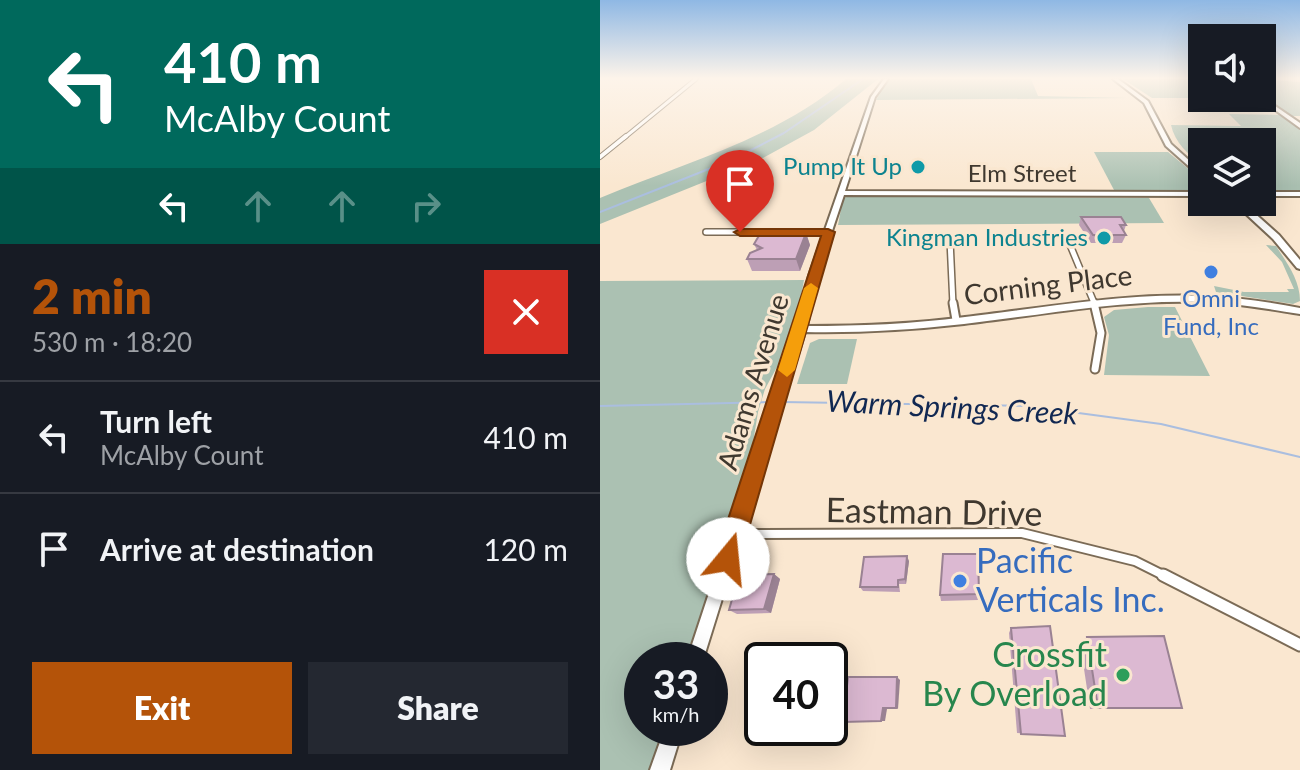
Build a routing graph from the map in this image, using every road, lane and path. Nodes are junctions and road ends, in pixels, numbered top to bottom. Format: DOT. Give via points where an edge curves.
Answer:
graph roads {
  1 [pos="652,115"];
  2 [pos="867,115"];
  3 [pos="1155,115"];
  4 [pos="1159,115"];
  5 [pos="1161,136"];
  6 [pos="1176,148"];
  7 [pos="600,157"];
  8 [pos="1188,160"];
  9 [pos="1188,163"];
  10 [pos="842,193"];
  11 [pos="1188,194"];
  12 [pos="1276,194"];
  13 [pos="1300,194"];
  14 [pos="1253,216"];
  15 [pos="1262,216"];
  16 [pos="706,232"];
  17 [pos="828,232"];
  18 [pos="950,240"];
  19 [pos="1068,240"];
  20 [pos="1300,258"];
  21 [pos="1300,266"];
  22 [pos="1093,303"];
  23 [pos="1300,311"];
  24 [pos="956,320"];
  25 [pos="801,329"];
  26 [pos="1095,369"];
  27 [pos="736,534"];
  28 [pos="701,642"];
  29 [pos="1300,645"];
  30 [pos="668,746"];
  31 [pos="660,770"];
  1 -- 7 [label="street"];
  2 -- 10 [label="street, Adams Avenue"];
  3 -- 5 [label="main road"];
  4 -- 6 [label="main road"];
  5 -- 6 [label="main road"];
  5 -- 9 [label="main road"];
  6 -- 8 [label="main road"];
  10 -- 11 [label="street, Elm Street"];
  10 -- 17 [label="street, Adams Avenue"];
  12 -- 13 [label="street"];
  14 -- 21 [label="main road"];
  15 -- 20 [label="main road"];
  16 -- 17 [label="street"];
  17 -- 25 [label="street, Adams Avenue"];
  18 -- 24 [label="street"];
  19 -- 22 [label="street"];
  22 -- 23 [label="street, Corning Place" via="1160,297"];
  22 -- 24 [label="street, Corning Place"];
  22 -- 26 [label="street" via="1103,335"];
  24 -- 25 [label="street, Corning Place"];
  25 -- 27 [label="street, Adams Avenue"];
  27 -- 28 [label="street, Adams Avenue"];
  27 -- 29 [label="street, Eastman Drive" via="1022,533 1135,561"];
  30 -- 31 [label="street"];
}
